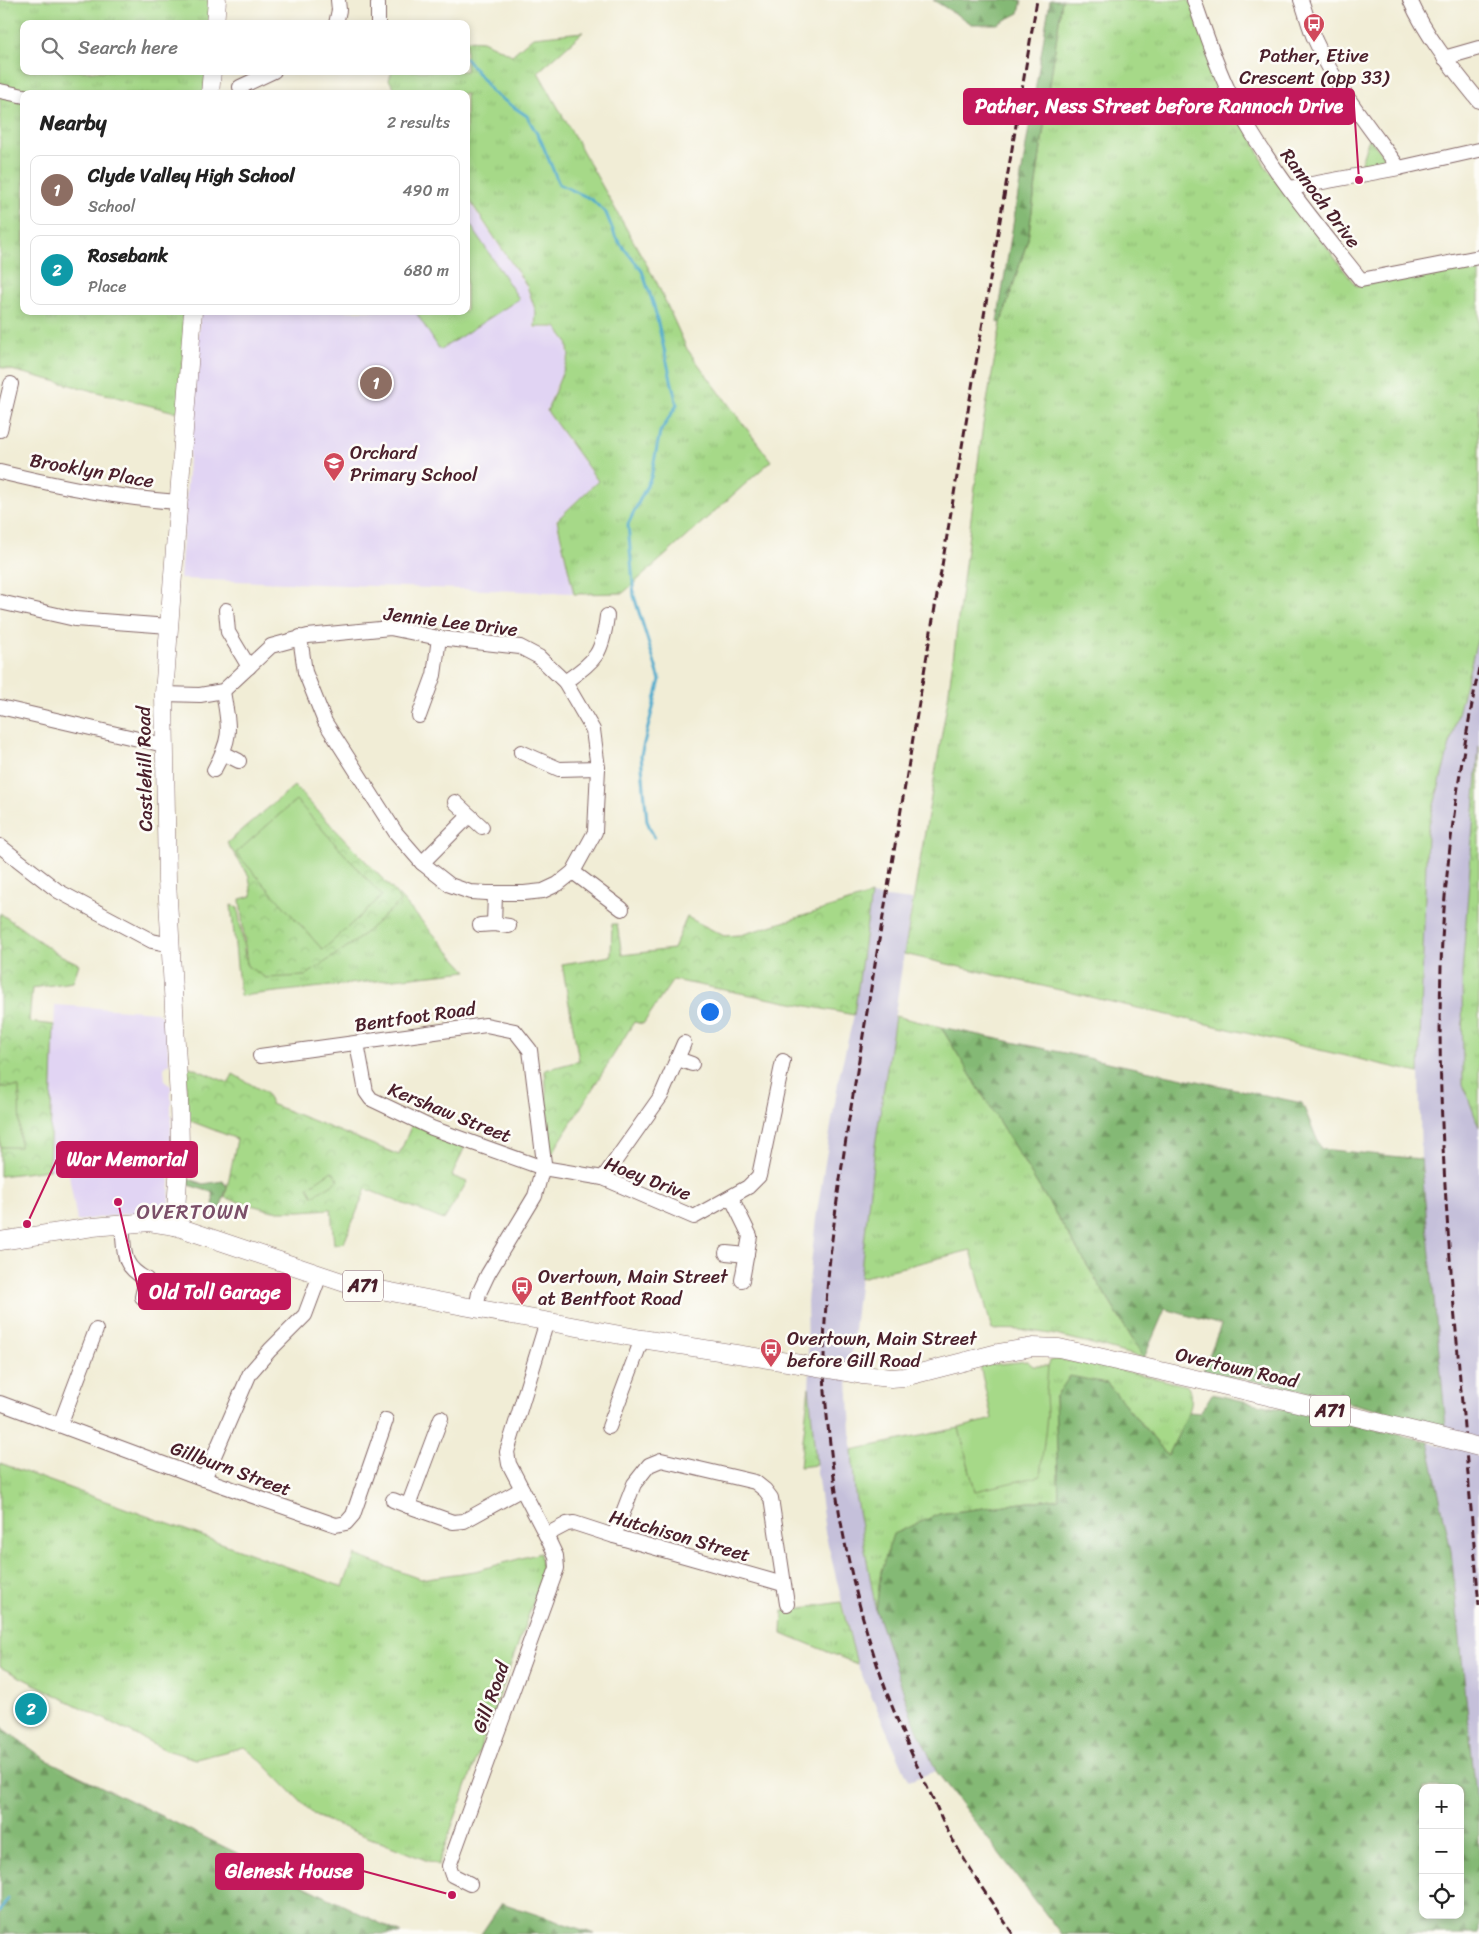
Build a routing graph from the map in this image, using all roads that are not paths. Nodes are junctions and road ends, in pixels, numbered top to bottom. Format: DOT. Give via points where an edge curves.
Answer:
graph roads {
  1 [pos="217,0"];
  2 [pos="338,0"];
  3 [pos="1194,0"];
  4 [pos="1301,0"];
  5 [pos="1410,0"];
  6 [pos="378,3"];
  7 [pos="215,20"];
  8 [pos="337,20"];
  9 [pos="378,20"];
  10 [pos="1479,48"];
  11 [pos="1444,58"];
  12 [pos="212,75"];
  13 [pos="266,75"];
  14 [pos="240,87"];
  15 [pos="210,90"];
  16 [pos="0,91"];
  17 [pos="20,95"];
  18 [pos="1479,101"];
  19 [pos="1479,150"];
  20 [pos="1399,168"];
  21 [pos="1290,188"];
  22 [pos="1479,257"];
  23 [pos="193,315"];
  24 [pos="11,384"];
  25 [pos="0,430"];
  26 [pos="0,472"];
  27 [pos="178,502"];
  28 [pos="0,602"];
  29 [pos="226,610"];
  30 [pos="607,616"];
  31 [pos="169,626"];
  32 [pos="300,638"];
  33 [pos="439,638"];
  34 [pos="603,643"];
  35 [pos="616,648"];
  36 [pos="249,667"];
  37 [pos="565,682"];
  38 [pos="223,691"];
  39 [pos="164,694"];
  40 [pos="0,708"];
  41 [pos="419,716"];
  42 [pos="164,746"];
  43 [pos="521,752"];
  44 [pos="223,753"];
  45 [pos="239,761"];
  46 [pos="598,768"];
  47 [pos="214,770"];
  48 [pos="455,802"];
  49 [pos="469,816"];
  50 [pos="482,827"];
  51 [pos="0,846"];
  52 [pos="422,864"];
  53 [pos="573,872"];
  54 [pos="495,894"];
  55 [pos="622,908"];
  56 [pos="509,926"];
  57 [pos="171,945"];
  58 [pos="357,1043"];
  59 [pos="684,1043"];
  60 [pos="260,1056"];
  61 [pos="678,1059"];
  62 [pos="783,1061"];
  63 [pos="692,1064"];
  64 [pos="543,1168"];
  65 [pos="603,1178"];
  66 [pos="731,1197"];
  67 [pos="122,1225"];
  68 [pos="175,1226"];
  69 [pos="0,1241"];
  70 [pos="726,1253"];
  71 [pos="747,1255"];
  72 [pos="320,1275"];
  73 [pos="742,1280"];
  74 [pos="142,1297"];
  75 [pos="476,1309"];
  76 [pos="547,1321"];
  77 [pos="96,1330"];
  78 [pos="642,1339"];
  79 [pos="0,1403"];
  80 [pos="441,1418"];
  81 [pos="386,1420"];
  82 [pos="60,1425"];
  83 [pos="609,1427"];
  84 [pos="1479,1447"];
  85 [pos="204,1479"];
  86 [pos="522,1489"];
  87 [pos="393,1500"];
  88 [pos="408,1506"];
  89 [pos="546,1535"];
  90 [pos="614,1536"];
  91 [pos="784,1584"];
  92 [pos="787,1604"];
  93 [pos="470,1884"];
  1 -- 7 [label="main road"];
  2 -- 8 [label="street"];
  3 -- 21 [label="street, Rannoch Drive" via="1231,96 1269,160"];
  4 -- 20 [label="street" via="1314,38 1332,73"];
  5 -- 11 [label="street"];
  6 -- 9 [label="street"];
  10 -- 11 [label="street"];
  11 -- 18 [label="street"];
  12 -- 15 [label="main road"];
  13 -- 14 [label="street"];
  16 -- 17 [label="street"];
  19 -- 20 [label="street"];
  20 -- 21 [label="street"];
  21 -- 22 [label="street, Rannoch Drive" via="1361,280"];
  23 -- 27 [label="main road, Castlehill Road"];
  24 -- 25 [label="street"];
  26 -- 27 [label="street, Brooklyn Place" via="97,494"];
  27 -- 31 [label="main road, Castlehill Road"];
  28 -- 31 [label="street" via="75,619"];
  29 -- 36 [label="street" via="228,632"];
  30 -- 34 [label="street"];
  31 -- 39 [label="main road, Castlehill Road"];
  32 -- 33 [label="street, Jennie Lee Drive" via="390,628"];
  32 -- 36 [label="street, Jennie Lee Drive" via="271,646"];
  32 -- 52 [label="street, Jennie Lee Drive" via="305,672 325,722 396,833"];
  33 -- 37 [label="street, Jennie Lee Drive" via="520,647 539,657"];
  33 -- 41 [label="street" via="434,675"];
  34 -- 35 [label="street"];
  34 -- 37 [label="street" via="592,662"];
  36 -- 38 [label="street, Jennie Lee Drive"];
  37 -- 46 [label="street, Jennie Lee Drive" via="593,730"];
  38 -- 39 [label="street" via="200,696"];
  38 -- 44 [label="street" via="229,739"];
  39 -- 42 [label="main road, Castlehill Road"];
  40 -- 42 [label="street"];
  42 -- 57 [label="main road, Castlehill Road"];
  43 -- 46 [label="street" via="559,769"];
  44 -- 45 [label="street"];
  44 -- 47 [label="street"];
  46 -- 53 [label="street, Jennie Lee Drive" via="595,832"];
  48 -- 49 [label="street"];
  49 -- 50 [label="street"];
  49 -- 52 [label="street"];
  51 -- 57 [label="street" via="58,891 152,941"];
  52 -- 54 [label="street, Jennie Lee Drive" via="450,885 470,892"];
  53 -- 54 [label="street, Jennie Lee Drive" via="558,884 543,890"];
  53 -- 55 [label="street"];
  54 -- 56 [label="street" via="487,924"];
  57 -- 68 [label="main road, Castlehill Road" via="180,1099"];
  58 -- 60 [label="street, Bentfoot Road"];
  58 -- 64 [label="street, Kershaw Street" via="366,1092 371,1099 432,1128"];
  58 -- 64 [label="street, Bentfoot Road" via="486,1025 515,1031 530,1050"];
  59 -- 61 [label="street"];
  61 -- 63 [label="street"];
  61 -- 65 [label="street" via="661,1096"];
  62 -- 66 [label="street, Hoey Drive" via="759,1176"];
  64 -- 65 [label="street, Hoey Drive"];
  64 -- 75 [label="street, Bentfoot Road" via="535,1196 488,1274"];
  65 -- 66 [label="street, Hoey Drive" via="694,1217"];
  66 -- 71 [label="street" via="750,1236"];
  67 -- 68 [label="main road, A71" via="149,1222"];
  67 -- 69 [label="main road, A71"];
  67 -- 74 [label="street" via="127,1263 133,1272 146,1279"];
  68 -- 72 [label="main road, A71"];
  70 -- 71 [label="street"];
  71 -- 73 [label="street"];
  72 -- 75 [label="main road, A71"];
  72 -- 85 [label="street" via="306,1315 250,1373"];
  75 -- 76 [label="main road, A71"];
  76 -- 78 [label="main road, A71"];
  76 -- 86 [label="street, Gill Road" via="507,1452 509,1464"];
  77 -- 82 [label="street"];
  78 -- 83 [label="street"];
  78 -- 84 [label="main road, Overtown Road / A71, bridge" via="891,1378 998,1353 1033,1347 1059,1348"];
  79 -- 82 [label="street, Gillburn Street"];
  80 -- 88 [label="street"];
  81 -- 85 [label="street, Gillburn Street" via="353,1515 346,1524 336,1525"];
  82 -- 85 [label="street, Gillburn Street"];
  86 -- 88 [label="street" via="464,1521 453,1522"];
  86 -- 89 [label="street, Gill Road"];
  87 -- 88 [label="street"];
  89 -- 90 [label="street, Hutchison Street" via="574,1523"];
  89 -- 93 [label="street, Gill Road" via="556,1556 557,1568 449,1866 452,1875"];
  90 -- 91 [label="street, Hutchison Street"];
  90 -- 91 [label="street" via="634,1484 649,1465 661,1460 755,1482 771,1498"];
  91 -- 92 [label="street"];
}
